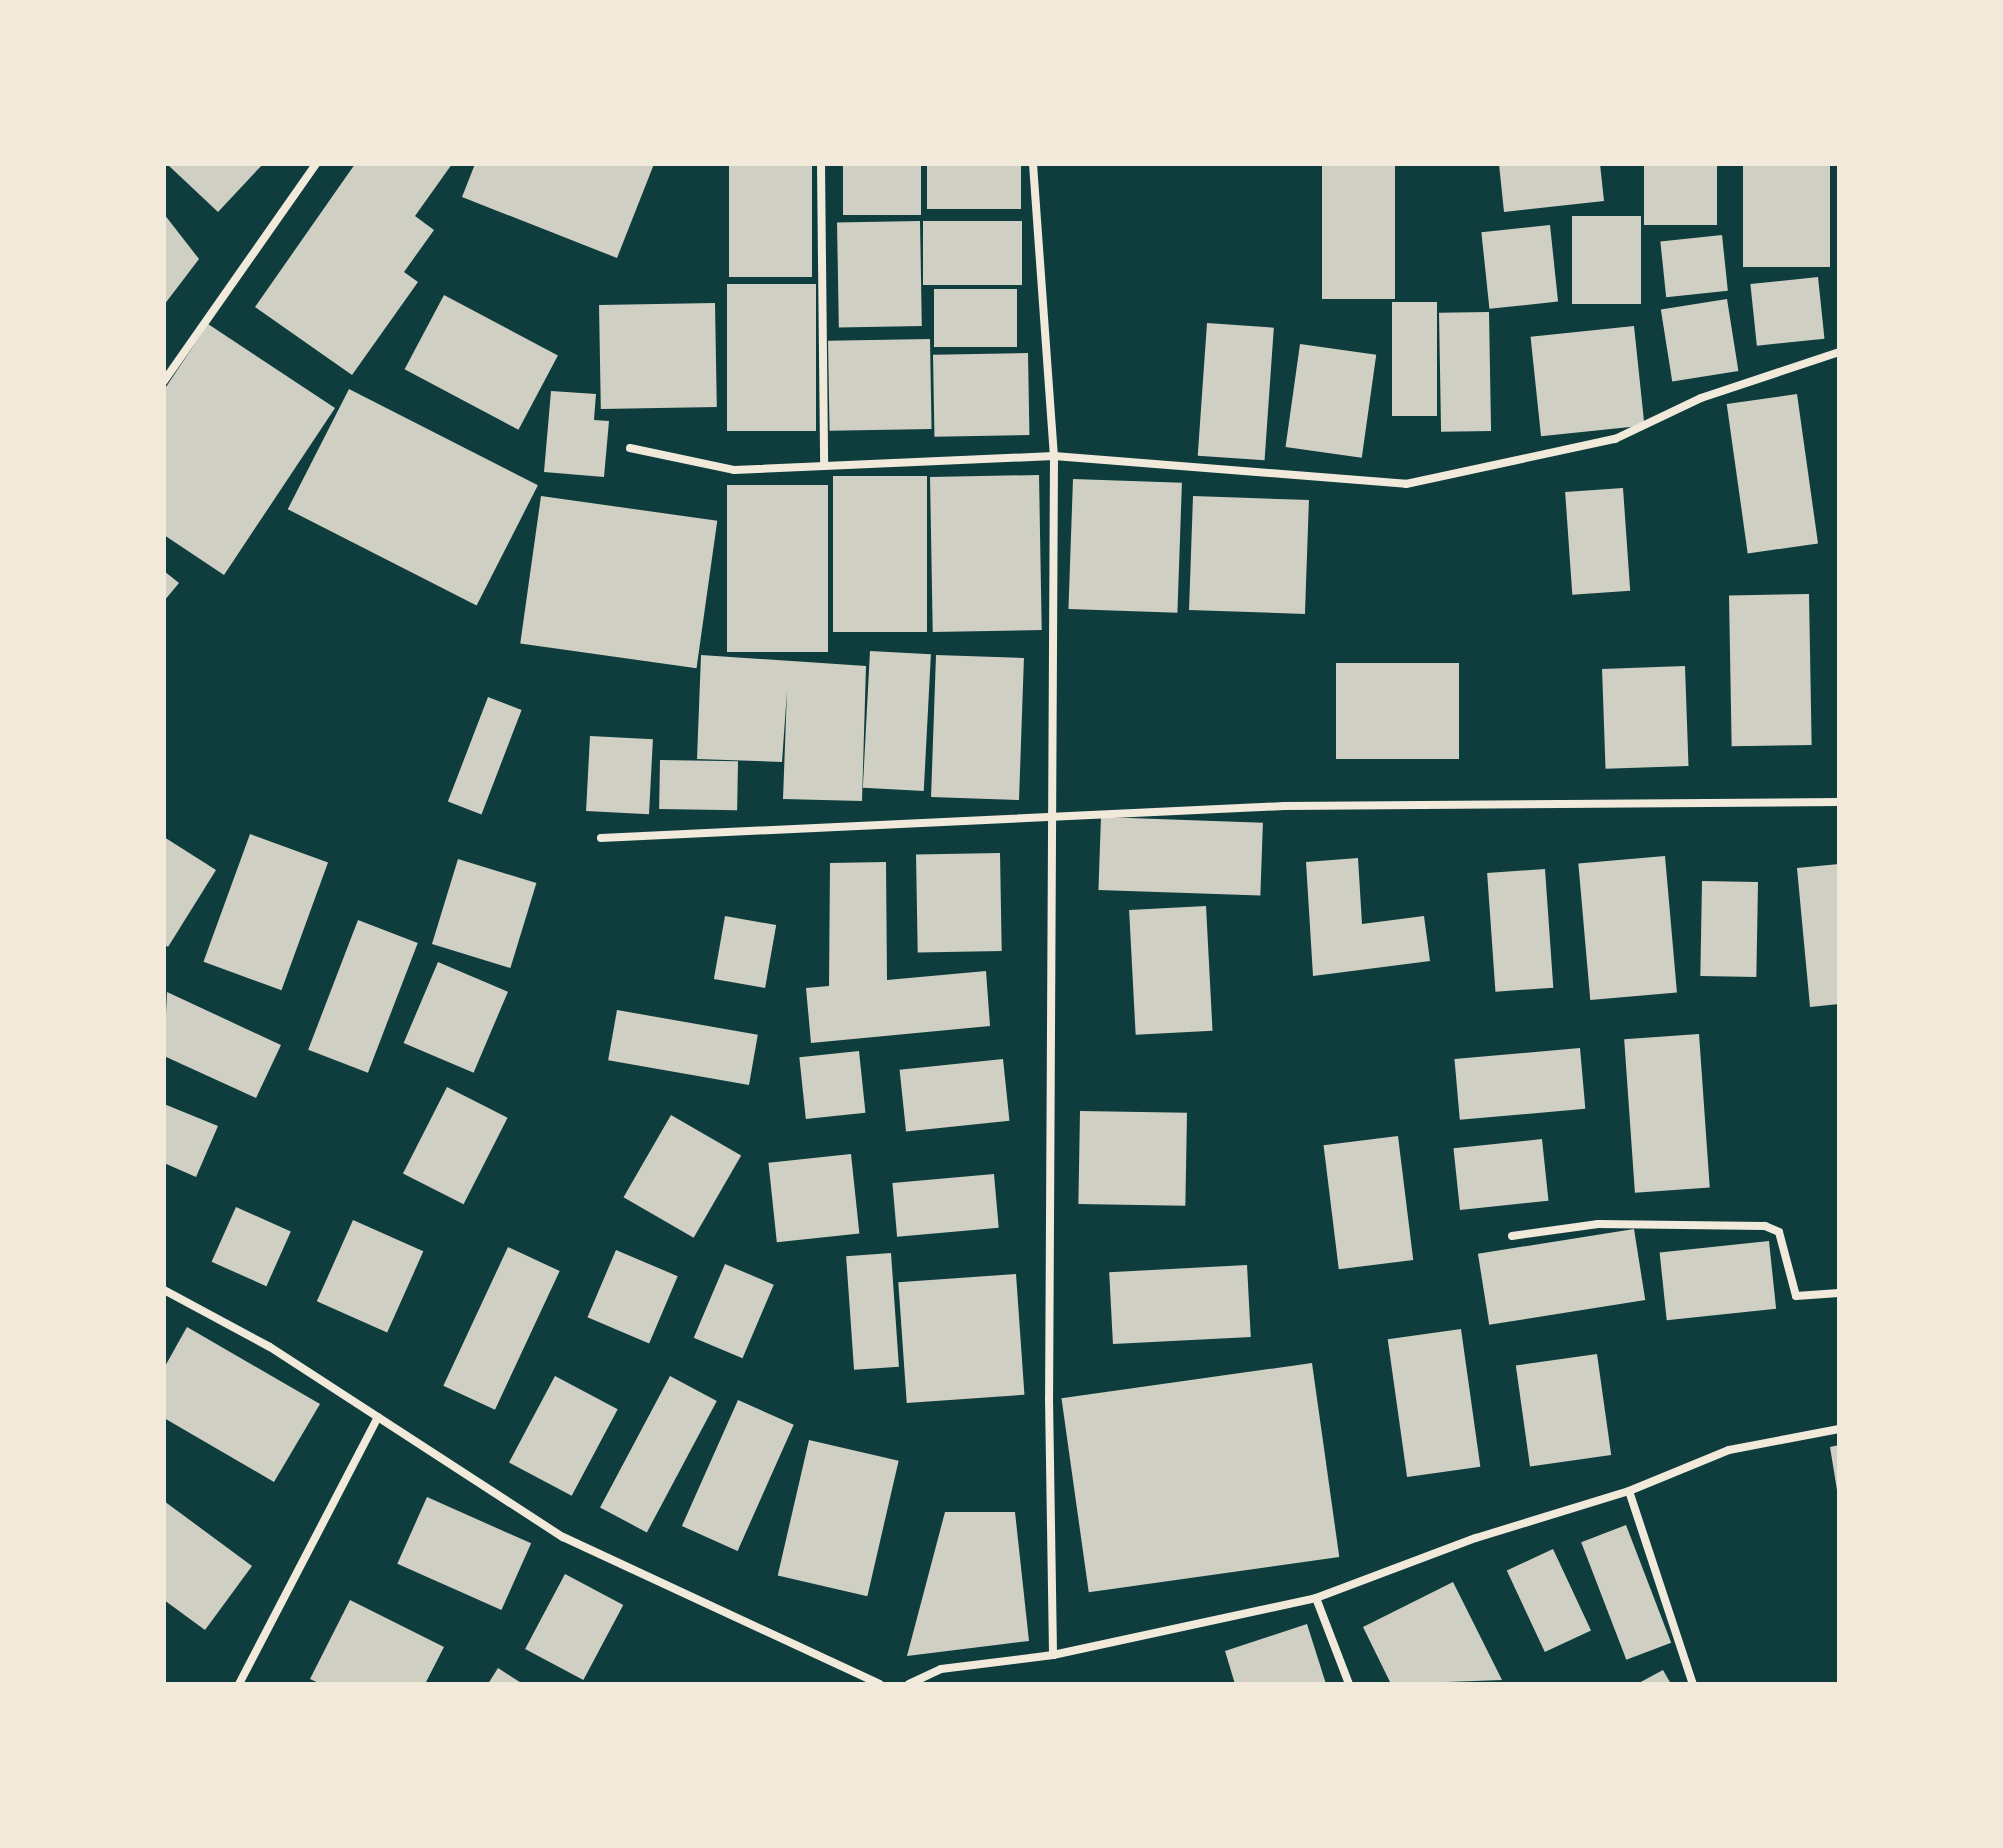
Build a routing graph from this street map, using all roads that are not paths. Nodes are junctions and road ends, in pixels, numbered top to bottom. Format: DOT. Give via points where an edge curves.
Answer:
graph roads {
  1 [pos="316,164"];
  2 [pos="821,164"];
  3 [pos="1033,164"];
  4 [pos="1839,352"];
  5 [pos="164,381"];
  6 [pos="630,448"];
  7 [pos="1054,456"];
  8 [pos="824,463"];
  9 [pos="1839,802"];
  10 [pos="1052,816"];
  11 [pos="601,838"];
  12 [pos="1512,1236"];
  13 [pos="164,1290"];
  14 [pos="1839,1293"];
  15 [pos="378,1417"];
  16 [pos="1839,1429"];
  17 [pos="1629,1491"];
  18 [pos="1316,1598"];
  19 [pos="1053,1655"];
  20 [pos="239,1684"];
  21 [pos="880,1684"];
  22 [pos="909,1684"];
  23 [pos="1349,1684"];
  24 [pos="1693,1684"];
  1 -- 5 [label="street"];
  2 -- 8 [label="street"];
  3 -- 7 [label="street"];
  4 -- 7 [label="street" via="1701,398 1615,439 1406,484"];
  6 -- 8 [label="street" via="717,469"];
  7 -- 8 [label="street"];
  7 -- 10 [label="street"];
  9 -- 10 [label="street" via="1284,806"];
  10 -- 11 [label="street"];
  10 -- 19 [label="street"];
  12 -- 14 [label="street" via="1598,1224 1765,1226 1779,1232 1796,1296"];
  13 -- 15 [label="street" via="270,1347"];
  15 -- 20 [label="street"];
  15 -- 21 [label="street" via="563,1537"];
  16 -- 17 [label="street" via="1729,1450"];
  17 -- 18 [label="street" via="1476,1538"];
  17 -- 24 [label="street"];
  18 -- 19 [label="street"];
  18 -- 23 [label="street"];
  19 -- 22 [label="street" via="941,1669"];
}
